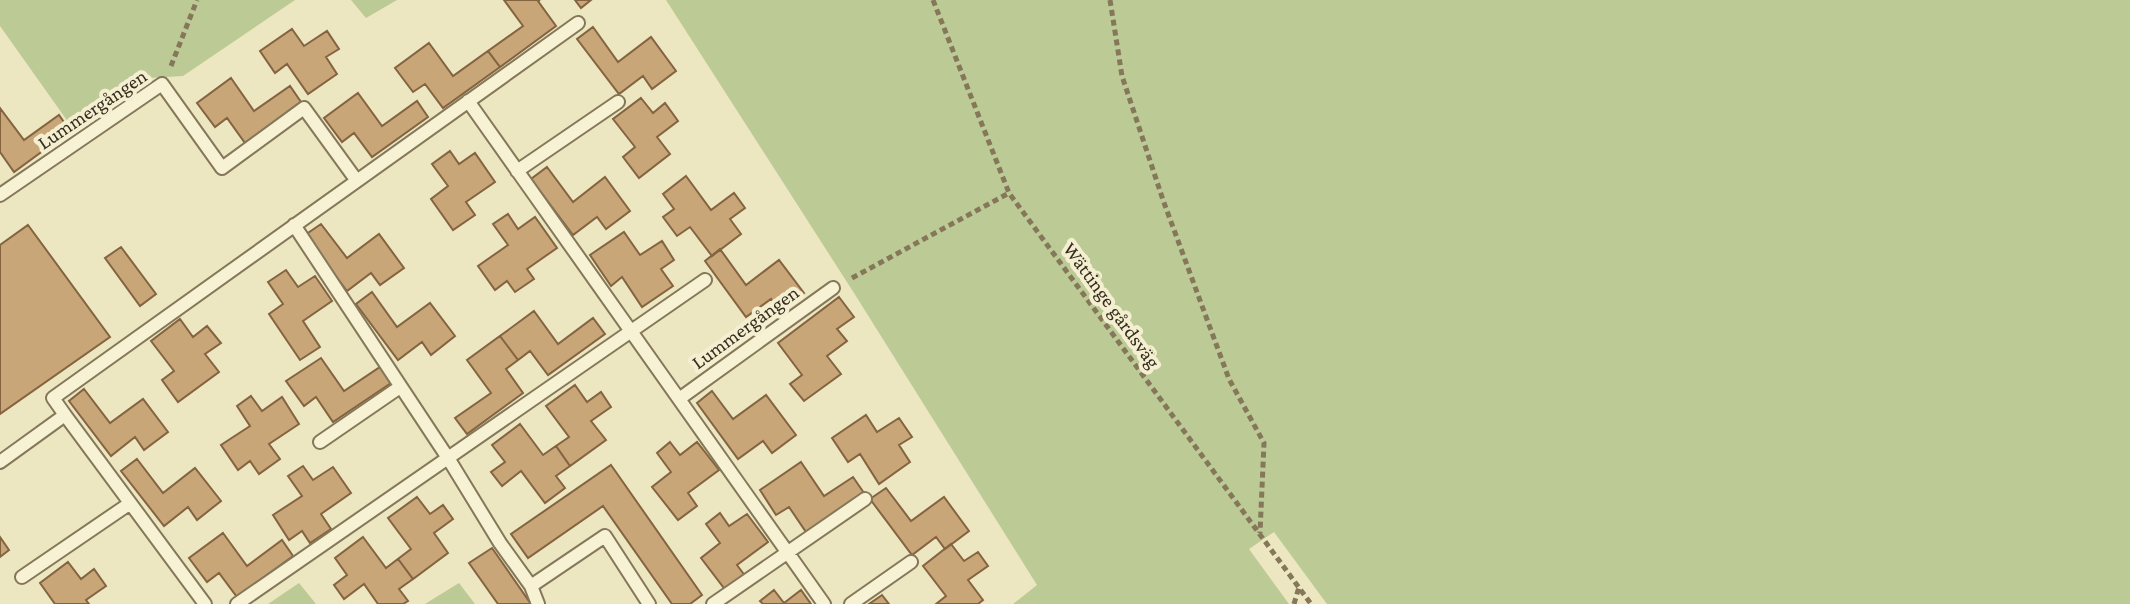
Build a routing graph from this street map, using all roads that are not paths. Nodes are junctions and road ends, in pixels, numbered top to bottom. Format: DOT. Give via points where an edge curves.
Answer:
graph roads {
  1 [pos="578,23"];
  2 [pos="468,101"];
  3 [pos="618,102"];
  4 [pos="517,171"];
  5 [pos="357,181"];
  6 [pos="0,195"];
  7 [pos="294,225"];
  8 [pos="705,280"];
  9 [pos="833,288"];
  10 [pos="631,331"];
  11 [pos="400,387"];
  12 [pos="679,399"];
  13 [pos="65,415"];
  14 [pos="320,442"];
  15 [pos="448,458"];
  16 [pos="0,462"];
  17 [pos="865,499"];
  18 [pos="129,504"];
  19 [pos="788,553"];
  20 [pos="911,562"];
  21 [pos="22,577"];
  22 [pos="531,586"];
  23 [pos="205,604"];
  24 [pos="237,604"];
  25 [pos="538,604"];
  26 [pos="649,604"];
  27 [pos="713,604"];
  28 [pos="824,604"];
  29 [pos="851,604"];
  1 -- 2 [label="lane"];
  2 -- 4 [label="lane"];
  2 -- 5 [label="lane"];
  3 -- 4 [label="lane"];
  4 -- 10 [label="lane"];
  5 -- 6 [label="lane, Lummergången" via="304,108 222,168 162,84"];
  5 -- 7 [label="lane"];
  7 -- 11 [label="lane"];
  7 -- 13 [label="lane" via="53,398"];
  8 -- 10 [label="lane"];
  9 -- 12 [label="lane, Lummergången"];
  10 -- 12 [label="lane"];
  10 -- 15 [label="lane"];
  11 -- 14 [label="lane"];
  11 -- 15 [label="lane"];
  12 -- 19 [label="lane"];
  13 -- 16 [label="lane"];
  13 -- 18 [label="lane"];
  15 -- 22 [label="lane"];
  15 -- 24 [label="lane"];
  17 -- 19 [label="lane"];
  18 -- 21 [label="lane"];
  18 -- 23 [label="lane"];
  19 -- 27 [label="lane"];
  19 -- 28 [label="lane"];
  20 -- 29 [label="lane"];
  22 -- 25 [label="lane"];
  22 -- 26 [label="lane" via="605,536"];
}
